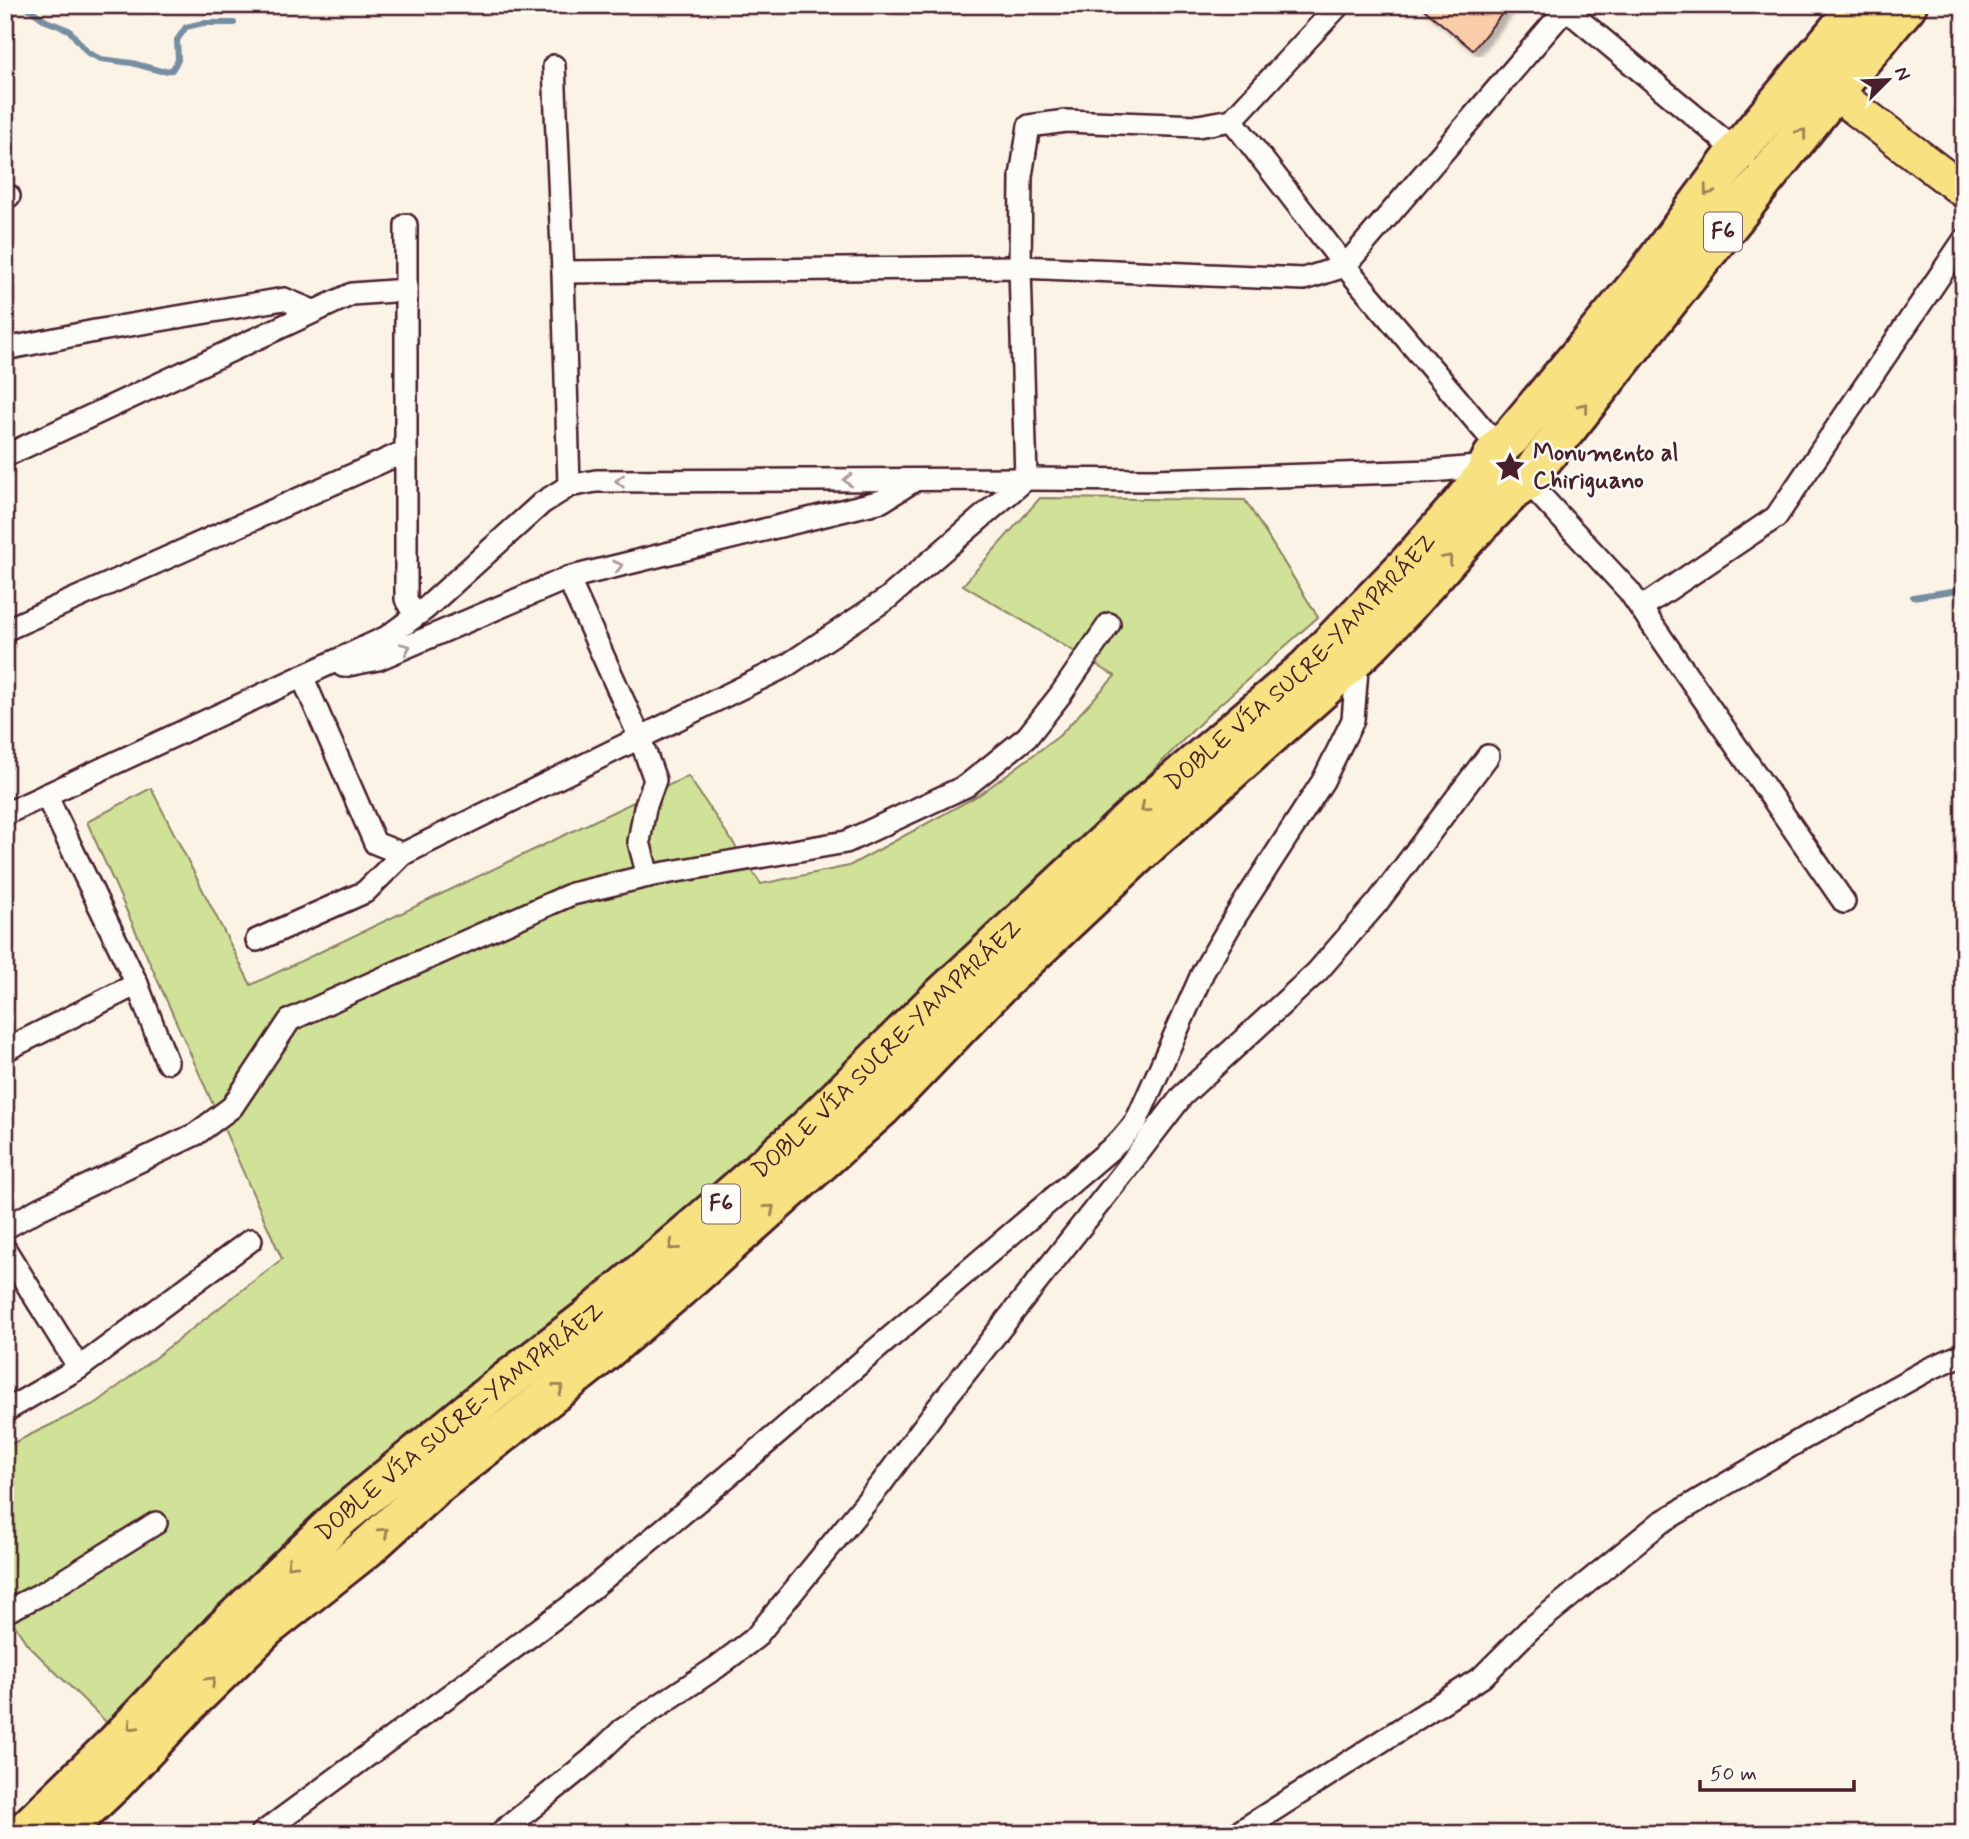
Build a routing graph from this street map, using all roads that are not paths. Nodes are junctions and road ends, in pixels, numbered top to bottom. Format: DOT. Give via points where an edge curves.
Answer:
graph roads {
  1 [pos="1339,5"];
  2 [pos="1859,5"];
  3 [pos="1907,5"];
  4 [pos="1567,7"];
  5 [pos="554,66"];
  6 [pos="1807,67"];
  7 [pos="1834,92"];
  8 [pos="1232,120"];
  9 [pos="1737,152"];
  10 [pos="1768,176"];
  11 [pos="1964,191"];
  12 [pos="406,225"];
  13 [pos="1964,240"];
  14 [pos="1345,266"];
  15 [pos="1020,267"];
  16 [pos="563,272"];
  17 [pos="406,290"];
  18 [pos="313,311"];
  19 [pos="5,349"];
  20 [pos="406,451"];
  21 [pos="5,456"];
  22 [pos="1509,465"];
  23 [pos="1026,479"];
  24 [pos="916,480"];
  25 [pos="569,486"];
  26 [pos="568,578"];
  27 [pos="1640,608"];
  28 [pos="415,616"];
  29 [pos="1108,624"];
  30 [pos="5,630"];
  31 [pos="1352,642"];
  32 [pos="309,673"];
  33 [pos="640,738"];
  34 [pos="1489,756"];
  35 [pos="46,795"];
  36 [pos="5,814"];
  37 [pos="403,854"];
  38 [pos="648,876"];
  39 [pos="1844,902"];
  40 [pos="257,940"];
  41 [pos="136,984"];
  42 [pos="5,1050"];
  43 [pos="167,1062"];
  44 [pos="1136,1122"];
  45 [pos="1149,1140"];
  46 [pos="5,1228"];
  47 [pos="251,1240"];
  48 [pos="5,1249"];
  49 [pos="1964,1354"];
  50 [pos="79,1368"];
  51 [pos="5,1411"];
  52 [pos="156,1523"];
  53 [pos="5,1612"];
  54 [pos="50,1830"];
  55 [pos="261,1834"];
  56 [pos="499,1834"];
  57 [pos="1237,1834"];
  1 -- 8 [label="street"];
  2 -- 6 [label="highway, DOBLE VÍA SUCRE-YAMPARÁEZ / F6"];
  3 -- 7 [label="highway, DOBLE VÍA SUCRE-YAMPARÁEZ / F6"];
  4 -- 9 [label="street"];
  4 -- 14 [label="street"];
  5 -- 16 [label="street"];
  6 -- 7 [label="main road"];
  6 -- 9 [label="highway, DOBLE VÍA SUCRE-YAMPARÁEZ / F6"];
  10 -- 7 [label="highway, DOBLE VÍA SUCRE-YAMPARÁEZ / F6, one-way"];
  7 -- 11 [label="main road"];
  8 -- 14 [label="street"];
  8 -- 15 [label="street" via="1198,126 1066,121 1029,126 1021,176"];
  9 -- 10 [label="street"];
  9 -- 22 [label="highway, DOBLE VÍA SUCRE-YAMPARÁEZ / F6, one-way"];
  22 -- 10 [label="highway, DOBLE VÍA SUCRE-YAMPARÁEZ / F6, one-way"];
  12 -- 17 [label="street"];
  13 -- 27 [label="street" via="1776,517"];
  14 -- 15 [label="street" via="1304,279"];
  14 -- 22 [label="street"];
  15 -- 16 [label="street"];
  15 -- 23 [label="street"];
  16 -- 25 [label="street"];
  17 -- 18 [label="street" via="352,294"];
  17 -- 20 [label="street"];
  18 -- 19 [label="street" via="284,299"];
  18 -- 21 [label="street"];
  20 -- 28 [label="street" via="406,599"];
  20 -- 30 [label="street"];
  22 -- 23 [label="street" via="1153,480"];
  22 -- 27 [label="street"];
  22 -- 31 [label="highway, DOBLE VÍA SUCRE-YAMPARÁEZ / F6" via="1469,535 1403,610"];
  23 -- 24 [label="street"];
  23 -- 33 [label="street" via="888,598 786,666"];
  24 -- 25 [label="street, one-way" via="596,481"];
  26 -- 24 [label="street, one-way" via="882,502"];
  25 -- 28 [label="street" via="542,503"];
  32 -- 26 [label="street, one-way" via="378,659"];
  26 -- 33 [label="street"];
  27 -- 39 [label="street"];
  28 -- 32 [label="street" via="387,637"];
  29 -- 38 [label="street" via="1027,737 966,786 846,842"];
  31 -- 44 [label="street" via="1353,720 1323,781 1203,972"];
  31 -- 54 [label="highway, DOBLE VÍA SUCRE-YAMPARÁEZ / F6" via="1329,683 1002,982 882,1107 787,1194 590,1364 267,1627 114,1783"];
  32 -- 35 [label="street"];
  32 -- 37 [label="street" via="375,843"];
  33 -- 37 [label="street"];
  33 -- 38 [label="street" via="655,780 639,842"];
  34 -- 45 [label="street" via="1377,903 1324,963 1182,1096"];
  35 -- 36 [label="street"];
  35 -- 41 [label="street"];
  37 -- 40 [label="street" via="365,892"];
  38 -- 46 [label="street" via="572,894 290,1020 232,1107 196,1134"];
  41 -- 42 [label="street"];
  41 -- 43 [label="street"];
  44 -- 45 [label="street"];
  44 -- 55 [label="street" via="1120,1141 568,1608"];
  45 -- 56 [label="street" via="755,1638 622,1730"];
  47 -- 50 [label="street"];
  48 -- 50 [label="street"];
  49 -- 57 [label="street" via="1804,1438 1660,1523 1530,1629 1482,1677"];
  50 -- 51 [label="street"];
  52 -- 53 [label="street"];
}
